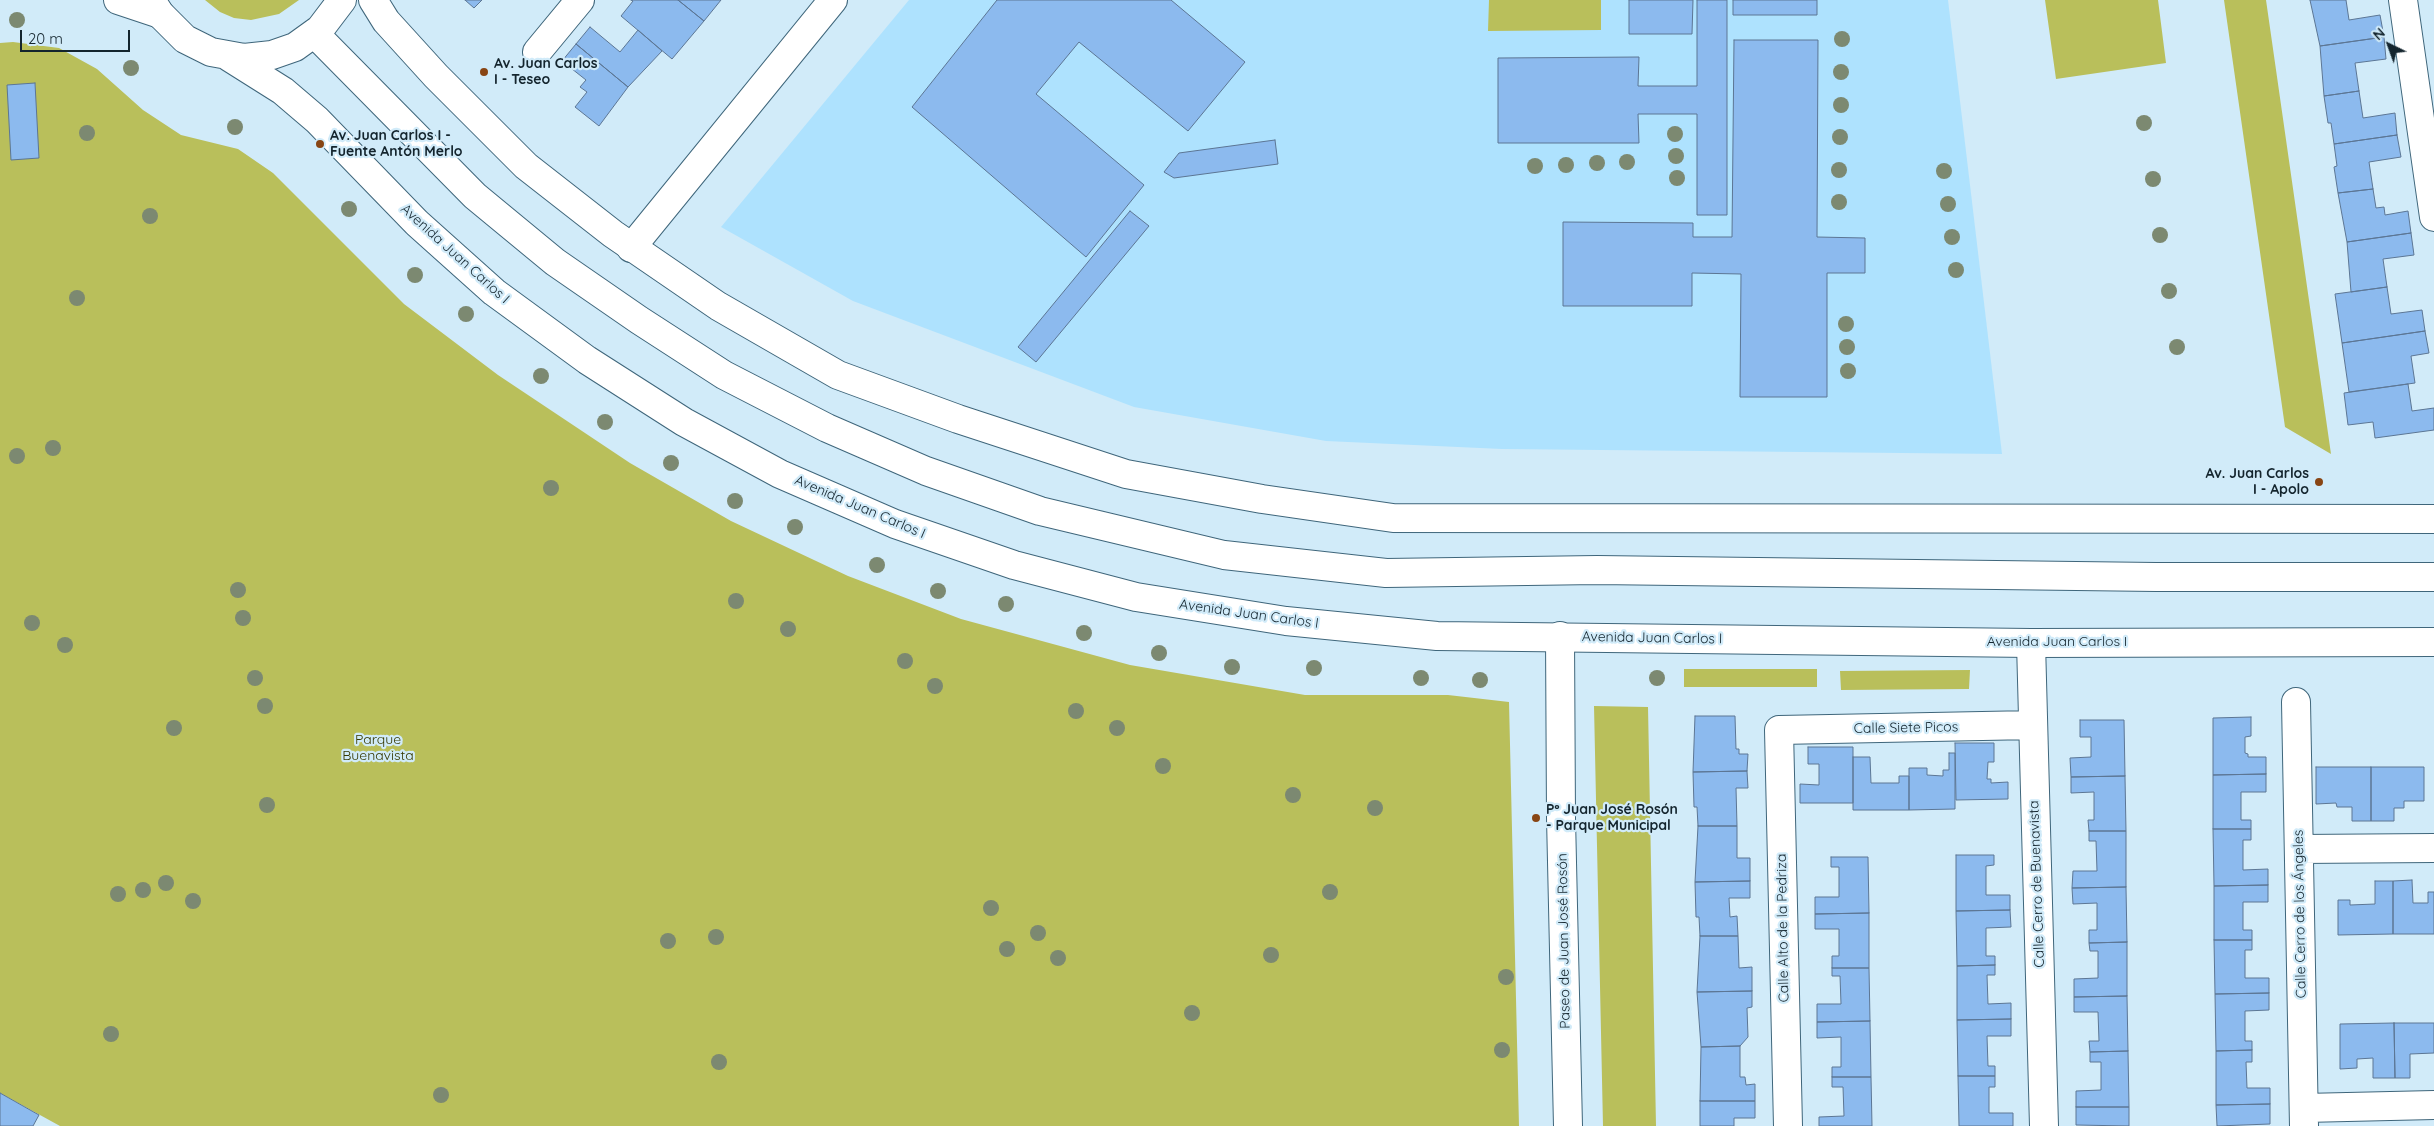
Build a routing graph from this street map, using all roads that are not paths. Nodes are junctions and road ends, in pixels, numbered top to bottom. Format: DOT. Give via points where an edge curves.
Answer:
graph roads {
  1 [pos="118,0"];
  2 [pos="342,0"];
  3 [pos="373,0"];
  4 [pos="580,0"];
  5 [pos="833,0"];
  6 [pos="2403,0"];
  7 [pos="156,7"];
  8 [pos="314,34"];
  9 [pos="538,52"];
  10 [pos="229,57"];
  11 [pos="2434,217"];
  12 [pos="631,248"];
  13 [pos="2434,519"];
  14 [pos="2434,577"];
  15 [pos="1560,636"];
  16 [pos="2434,642"];
  17 [pos="2031,643"];
  18 [pos="2296,702"];
  19 [pos="2033,725"];
  20 [pos="1779,730"];
  21 [pos="2434,848"];
  22 [pos="2299,849"];
  23 [pos="2434,1105"];
  24 [pos="2304,1117"];
  25 [pos="1568,1126"];
  26 [pos="1788,1126"];
  27 [pos="2044,1126"];
  1 -- 7 [label="main road"];
  2 -- 8 [label="main road"];
  3 -- 12 [label="main road" via="386,21 436,76 526,166"];
  4 -- 9 [label="main road"];
  5 -- 12 [label="main road"];
  6 -- 11 [label="main road"];
  7 -- 10 [label="main road" via="185,39"];
  8 -- 10 [label="main road" via="295,47 272,55"];
  8 -- 14 [label="main road" via="475,196 555,262 638,320 724,375 827,428 926,471 1040,511 1224,555 1386,573 1597,570"];
  10 -- 15 [label="main road, Avenida Juan Carlos I" via="283,91 494,292 587,360 693,427 780,474 894,524 1014,565 1136,597 1286,621 1437,636"];
  12 -- 13 [label="main road" via="718,306 838,375 958,419 1126,474 1262,500 1392,518"];
  15 -- 17 [label="main road, Avenida Juan Carlos I"];
  15 -- 25 [label="main road, Paseo de Juan José Rosón"];
  16 -- 17 [label="main road, Avenida Juan Carlos I"];
  17 -- 19 [label="main road, Calle Cerro de Buenavista"];
  18 -- 22 [label="main road, Calle Cerro de los Ángeles"];
  19 -- 20 [label="main road, Calle Siete Picos"];
  19 -- 27 [label="main road, Calle Cerro de Buenavista"];
  20 -- 26 [label="main road, Calle Alto de la Pedriza"];
  21 -- 22 [label="main road"];
  22 -- 24 [label="main road, Calle Cerro de los Ángeles"];
  23 -- 24 [label="main road"];
}
